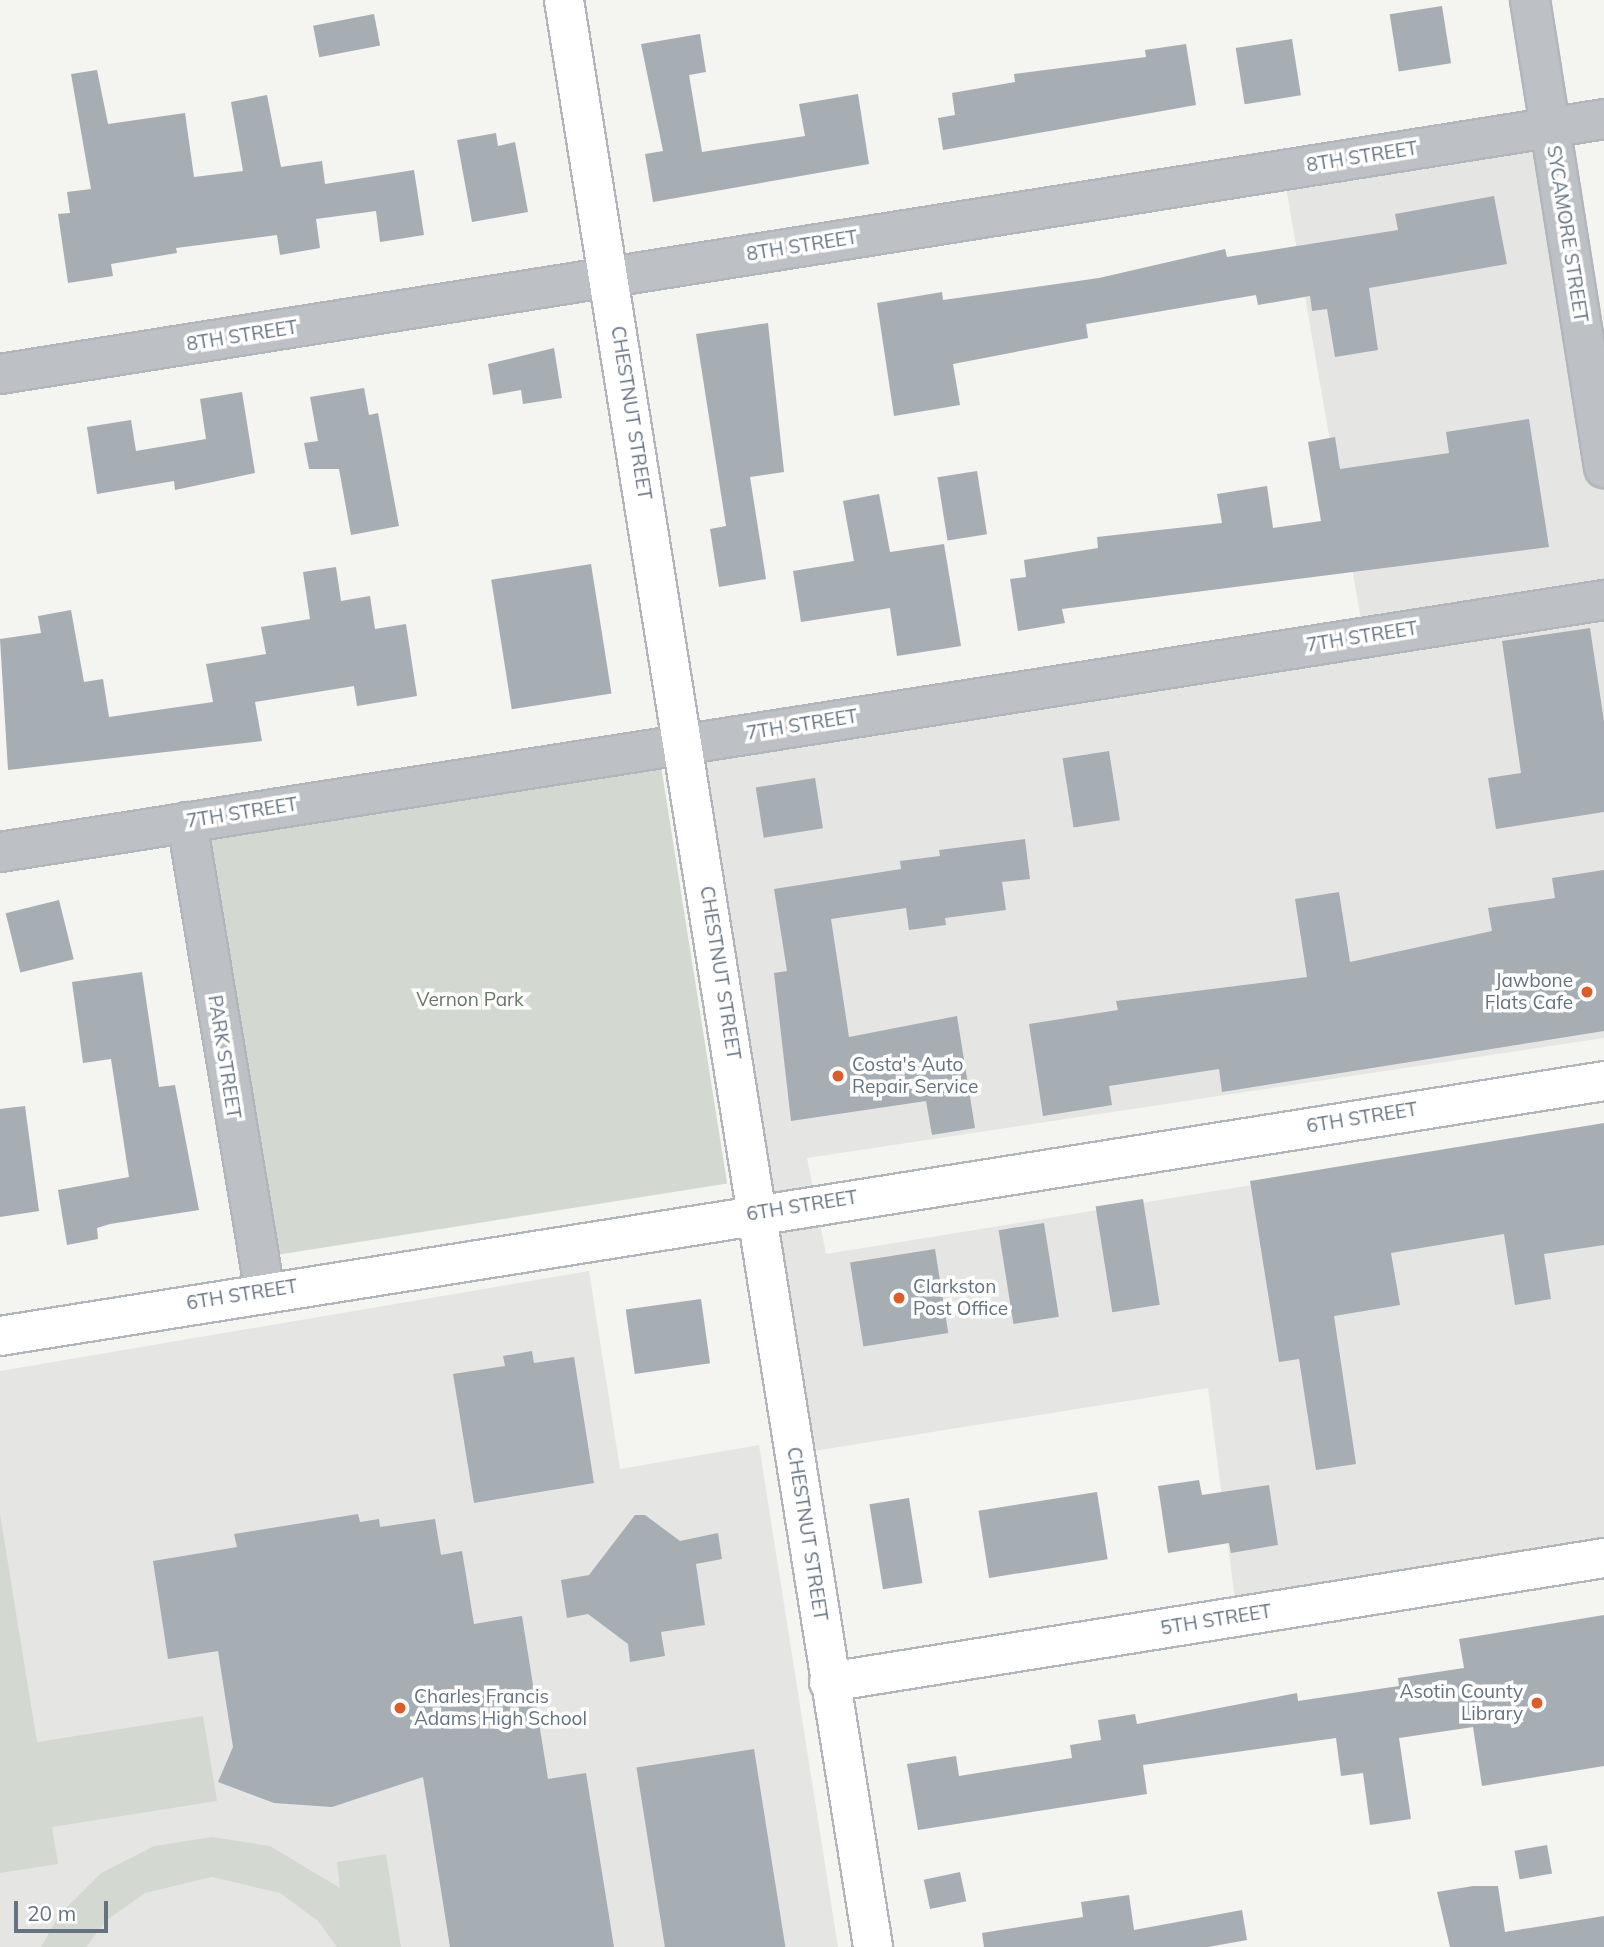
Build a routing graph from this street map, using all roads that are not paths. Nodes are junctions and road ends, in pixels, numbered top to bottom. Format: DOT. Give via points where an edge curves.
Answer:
graph roads {
  1 [pos="564,0"];
  2 [pos="1530,0"];
  3 [pos="1604,119"];
  4 [pos="1550,128"];
  5 [pos="610,277"];
  6 [pos="0,374"];
  7 [pos="1604,468"];
  8 [pos="1604,600"];
  9 [pos="683,743"];
  10 [pos="187,822"];
  11 [pos="0,852"];
  12 [pos="1604,1080"];
  13 [pos="759,1212"];
  14 [pos="265,1292"];
  15 [pos="0,1336"];
  16 [pos="1604,1558"];
  17 [pos="829,1682"];
  18 [pos="873,1947"];
  1 -- 5 [label="street, CHESTNUT STREET"];
  2 -- 4 [label="street, SYCAMORE STREET"];
  3 -- 4 [label="street, 8TH STREET"];
  4 -- 5 [label="street, 8TH STREET"];
  4 -- 7 [label="street, SYCAMORE STREET"];
  5 -- 6 [label="street, 8TH STREET"];
  5 -- 9 [label="street, CHESTNUT STREET"];
  8 -- 9 [label="street, 7TH STREET"];
  9 -- 10 [label="street, 7TH STREET"];
  9 -- 13 [label="street, CHESTNUT STREET"];
  10 -- 11 [label="street, 7TH STREET"];
  10 -- 14 [label="street, PARK STREET"];
  12 -- 13 [label="street, 6TH STREET"];
  13 -- 14 [label="street, 6TH STREET"];
  13 -- 17 [label="street, CHESTNUT STREET"];
  14 -- 15 [label="street, 6TH STREET"];
  16 -- 17 [label="street, 5TH STREET"];
  17 -- 18 [label="street, CHESTNUT STREET"];
}
